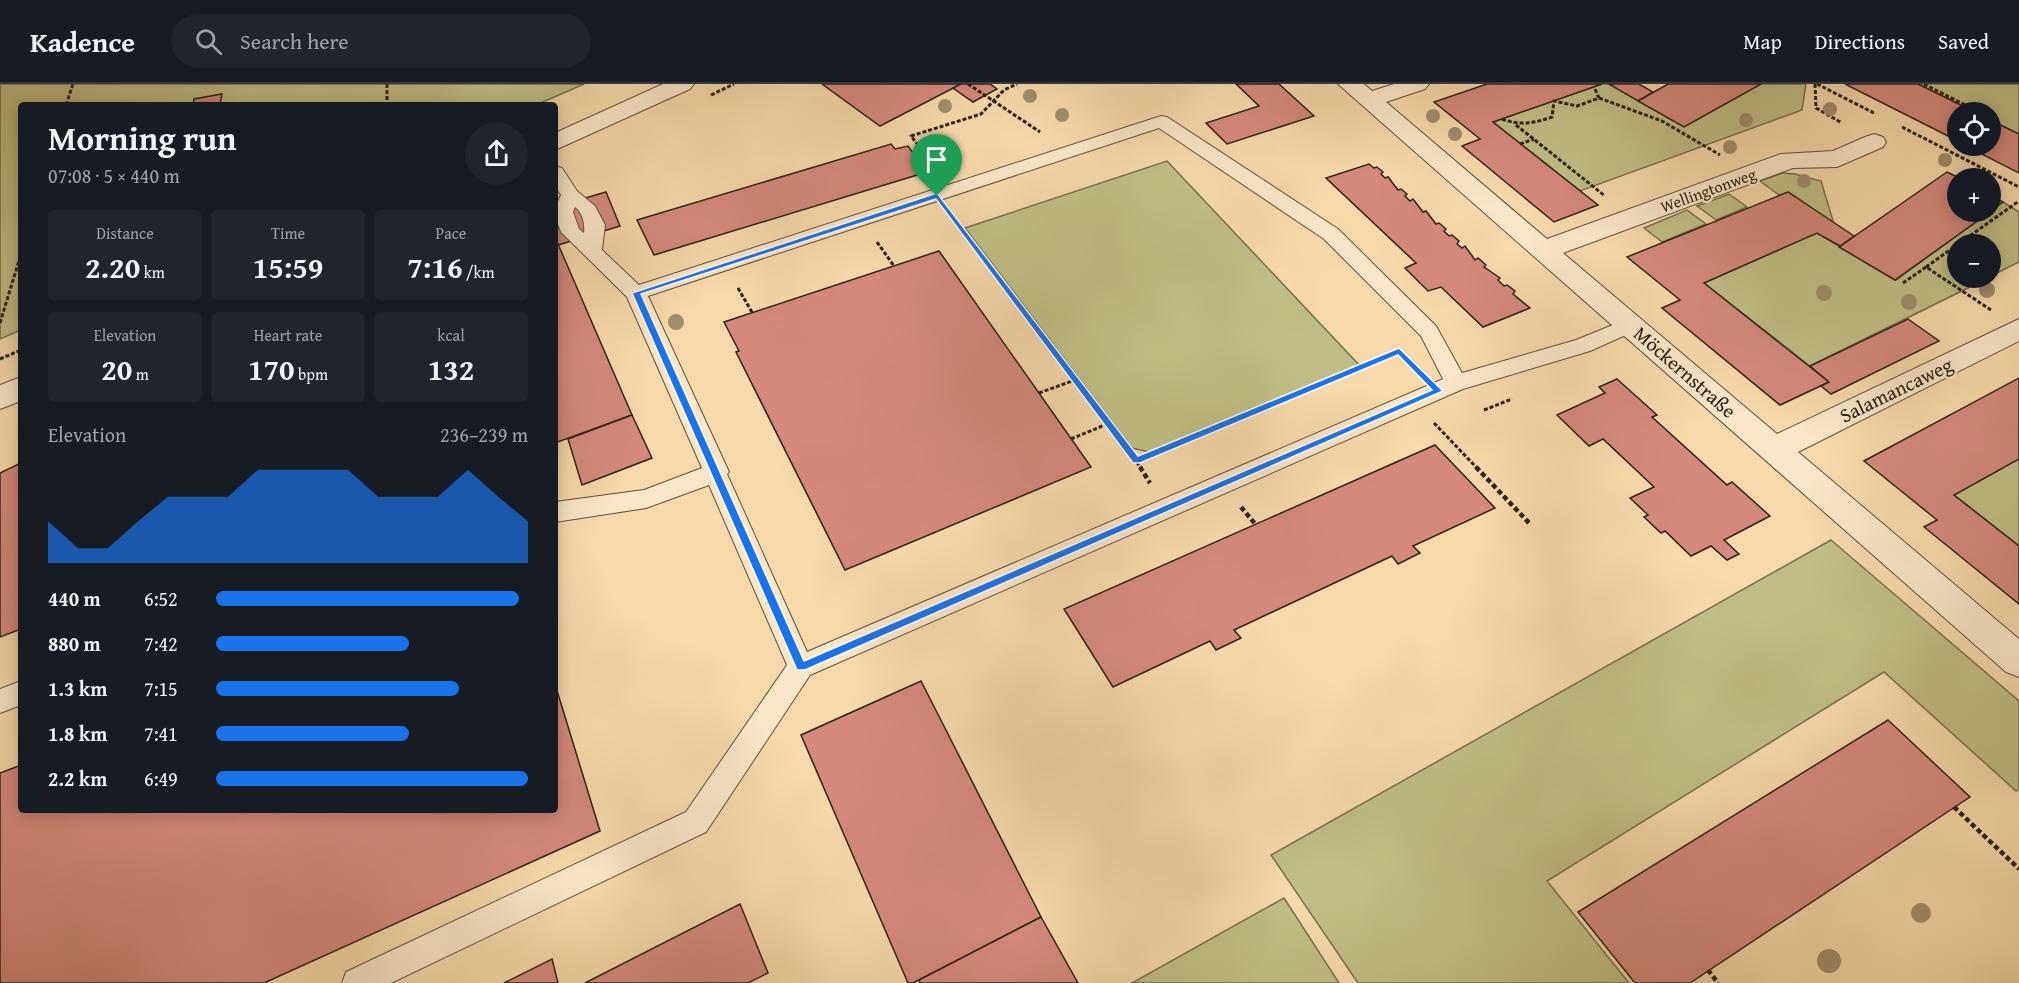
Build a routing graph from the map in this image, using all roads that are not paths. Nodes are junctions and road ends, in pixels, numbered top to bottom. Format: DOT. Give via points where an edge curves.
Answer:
graph roads {
  1 [pos="682,84"];
  2 [pos="1417,84"];
  3 [pos="1359,92"];
  4 [pos="558,141"];
  5 [pos="1874,142"];
  6 [pos="558,177"];
  7 [pos="1544,250"];
  8 [pos="636,293"];
  9 [pos="1630,325"];
  10 [pos="2019,329"];
  11 [pos="1448,387"];
  12 [pos="18,389"];
  13 [pos="0,398"];
  14 [pos="1773,450"];
  15 [pos="717,472"];
  16 [pos="558,512"];
  17 [pos="2019,661"];
  18 [pos="801,667"];
  19 [pos="18,694"];
  20 [pos="0,701"];
  21 [pos="357,983"];
  1 -- 4 [label="street"];
  2 -- 3 [label="street"];
  3 -- 7 [label="street, Möckernstraße"];
  5 -- 7 [label="street, Wellingtonweg" via="1838,159 1790,160"];
  6 -- 8 [label="lane" via="570,195 563,212 572,232"];
  7 -- 9 [label="street, Möckernstraße"];
  8 -- 11 [label="lane" via="1161,121 1331,234 1429,331"];
  8 -- 15 [label="lane"];
  9 -- 11 [label="lane" via="1583,346"];
  9 -- 14 [label="street, Möckernstraße"];
  10 -- 14 [label="street, Salamancaweg"];
  11 -- 18 [label="lane"];
  12 -- 13 [label="street"];
  14 -- 17 [label="street, Möckernstraße"];
  15 -- 16 [label="lane" via="646,500"];
  15 -- 18 [label="lane"];
  18 -- 21 [label="lane" via="696,822"];
  19 -- 20 [label="lane"];
}
